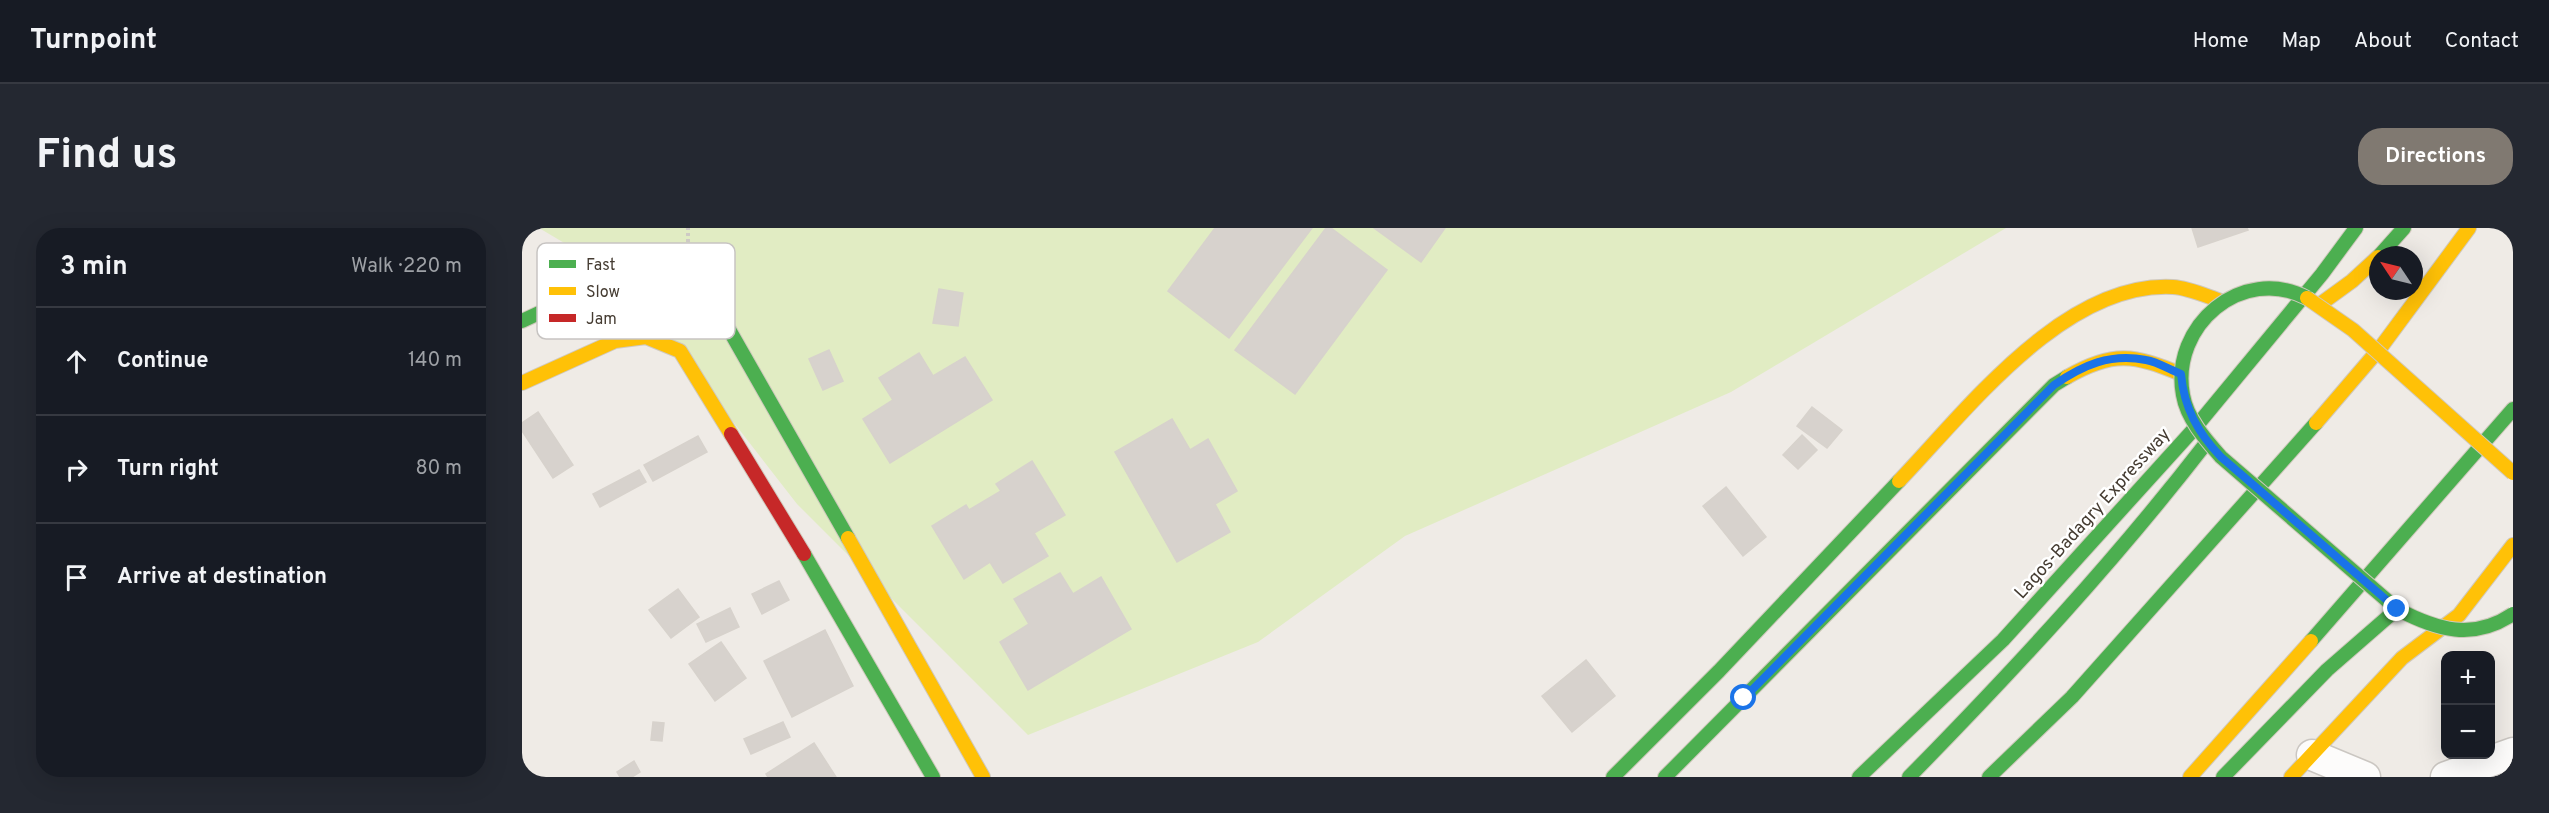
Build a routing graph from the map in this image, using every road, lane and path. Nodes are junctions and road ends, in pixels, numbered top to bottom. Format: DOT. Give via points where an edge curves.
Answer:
graph roads {
  1 [pos="2356,228"];
  2 [pos="2404,228"];
  3 [pos="2469,228"];
  4 [pos="2388,246"];
  5 [pos="2369,265"];
  6 [pos="2221,301"];
  7 [pos="2319,305"];
  8 [pos="537,314"];
  9 [pos="522,321"];
  10 [pos="630,339"];
  11 [pos="651,339"];
  12 [pos="734,339"];
  13 [pos="2181,374"];
  14 [pos="522,383"];
  15 [pos="2513,409"];
  16 [pos="2207,442"];
  17 [pos="2513,473"];
  18 [pos="2513,545"];
  19 [pos="2397,609"];
  20 [pos="2513,614"];
  21 [pos="2513,753"];
  22 [pos="2312,756"];
  23 [pos="933,777"];
  24 [pos="983,777"];
  25 [pos="1613,777"];
  26 [pos="1665,777"];
  27 [pos="1859,777"];
  28 [pos="1909,777"];
  29 [pos="1989,777"];
  30 [pos="2190,777"];
  31 [pos="2223,777"];
  32 [pos="2292,777"];
  33 [pos="2365,777"];
  34 [pos="2446,777"];
  1 -- 27 [label="main road, Lagos-Badagry Expressway" via="2194,429 2003,640"];
  2 -- 4 [label="main road"];
  3 -- 29 [label="main road" via="2381,347 2265,483 2072,697"];
  5 -- 7 [label="main road"];
  6 -- 7 [label="main road, bridge" via="2255,287 2277,287"];
  6 -- 13 [label="main road, bridge" via="2190,337"];
  6 -- 25 [label="main road" via="2174,287 2143,288 2073,315 2039,339 2007,367"];
  7 -- 17 [label="main road, bridge" via="2339,318"];
  8 -- 9 [label="main road"];
  10 -- 14 [label="main road" via="615,341"];
  11 -- 23 [label="main road" via="680,351 778,510"];
  12 -- 24 [label="main road"];
  13 -- 16 [label="main road, bridge" via="2191,418"];
  13 -- 26 [label="main road" via="2147,360 2108,359 2080,367 2054,385"];
  15 -- 30 [label="main road"];
  16 -- 19 [label="main road, bridge"];
  16 -- 28 [label="main road" via="2156,510 2033,650"];
  18 -- 22 [label="main road" via="2459,615 2402,658"];
  19 -- 20 [label="main road, bridge" via="2417,621 2459,632 2482,629"];
  19 -- 31 [label="main road" via="2327,670"];
  21 -- 34 [label="street"];
  22 -- 32 [label="main road"];
  22 -- 33 [label="street"];
}
